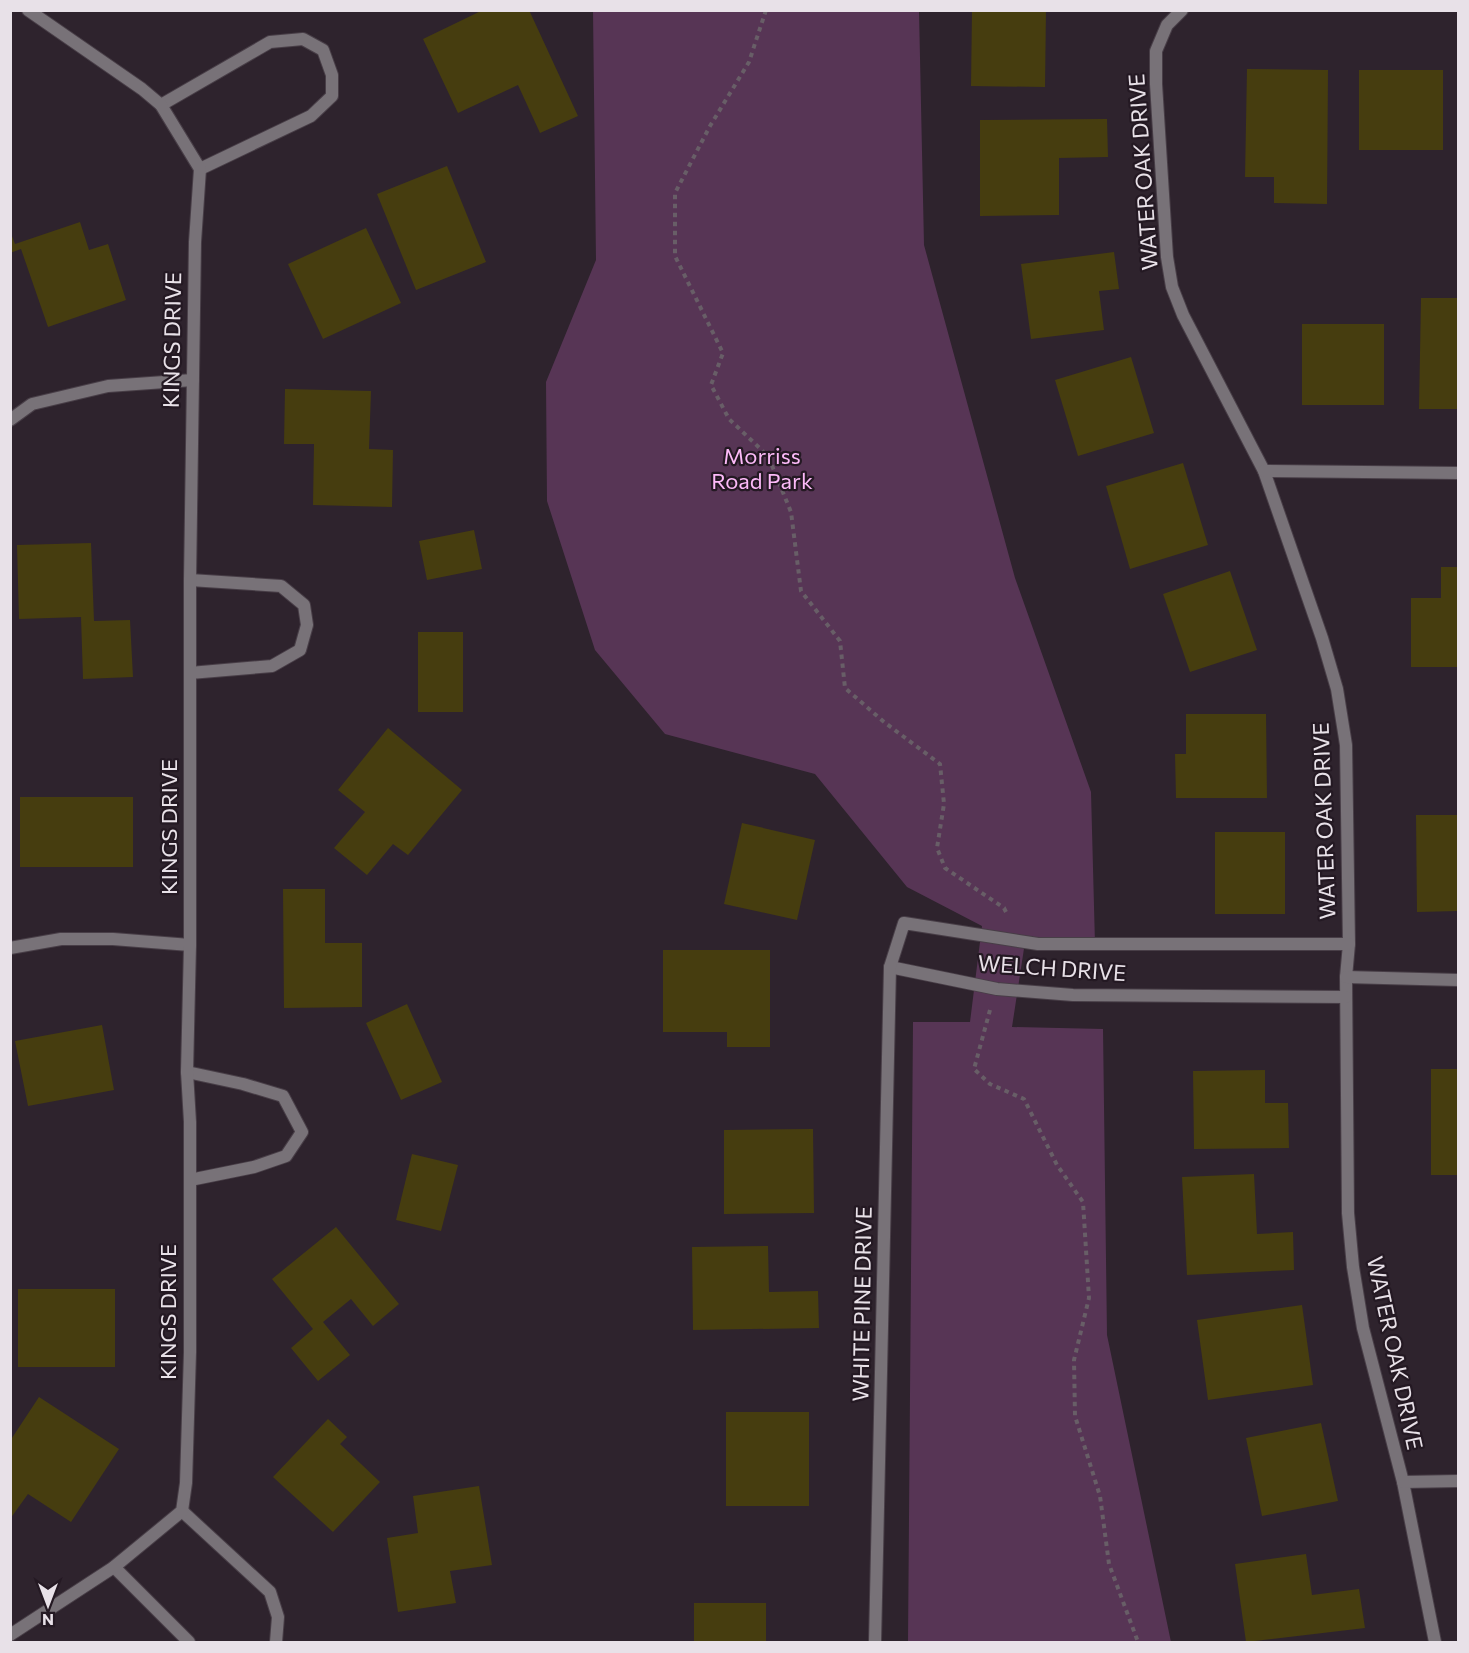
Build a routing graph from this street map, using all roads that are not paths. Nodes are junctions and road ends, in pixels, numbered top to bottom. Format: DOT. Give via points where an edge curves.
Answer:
graph roads {
  1 [pos="28,10"];
  2 [pos="1182,10"];
  3 [pos="161,105"];
  4 [pos="200,169"];
  5 [pos="193,380"];
  6 [pos="10,420"];
  7 [pos="1263,471"];
  8 [pos="1458,473"];
  9 [pos="190,580"];
  10 [pos="190,673"];
  11 [pos="1349,944"];
  12 [pos="190,945"];
  13 [pos="10,948"];
  14 [pos="890,967"];
  15 [pos="1346,977"];
  16 [pos="1458,980"];
  17 [pos="1346,997"];
  18 [pos="187,1072"];
  19 [pos="190,1180"];
  20 [pos="1458,1481"];
  21 [pos="1403,1482"];
  22 [pos="182,1511"];
  23 [pos="114,1568"];
  24 [pos="10,1635"];
  25 [pos="189,1642"];
  26 [pos="276,1642"];
  27 [pos="875,1642"];
  28 [pos="1435,1642"];
  1 -- 3 [label="street"];
  2 -- 7 [label="street, WATER OAK DRIVE" via="1167,26 1156,51 1172,287"];
  3 -- 4 [label="street"];
  3 -- 4 [label="street" via="270,42 303,39 324,50 332,75 332,96 311,116"];
  4 -- 5 [label="street, KINGS DRIVE"];
  5 -- 6 [label="street" via="97,388 32,404"];
  5 -- 9 [label="street, KINGS DRIVE"];
  7 -- 8 [label="street"];
  7 -- 11 [label="street, WATER OAK DRIVE" via="1336,689 1346,745"];
  9 -- 10 [label="street, KINGS DRIVE"];
  9 -- 10 [label="street" via="282,586 304,605 307,625 300,650 272,666"];
  10 -- 12 [label="street, KINGS DRIVE"];
  11 -- 14 [label="street, WELCH DRIVE" via="1038,944 904,923"];
  11 -- 15 [label="street, WATER OAK DRIVE"];
  12 -- 13 [label="street" via="61,939"];
  12 -- 18 [label="street, KINGS DRIVE"];
  14 -- 17 [label="street, WELCH DRIVE" via="997,989 1072,996"];
  14 -- 27 [label="street, WHITE PINE DRIVE"];
  15 -- 16 [label="street"];
  15 -- 17 [label="street, WATER OAK DRIVE"];
  17 -- 21 [label="street, WATER OAK DRIVE" via="1348,1213 1353,1267 1363,1328"];
  18 -- 19 [label="street, KINGS DRIVE"];
  18 -- 19 [label="street" via="283,1096 302,1132 286,1156"];
  19 -- 22 [label="street, KINGS DRIVE" via="190,1352"];
  20 -- 21 [label="street"];
  21 -- 28 [label="street, WATER OAK DRIVE"];
  22 -- 23 [label="street"];
  22 -- 26 [label="street" via="270,1592 278,1617"];
  23 -- 24 [label="street"];
  23 -- 25 [label="street"];
}
